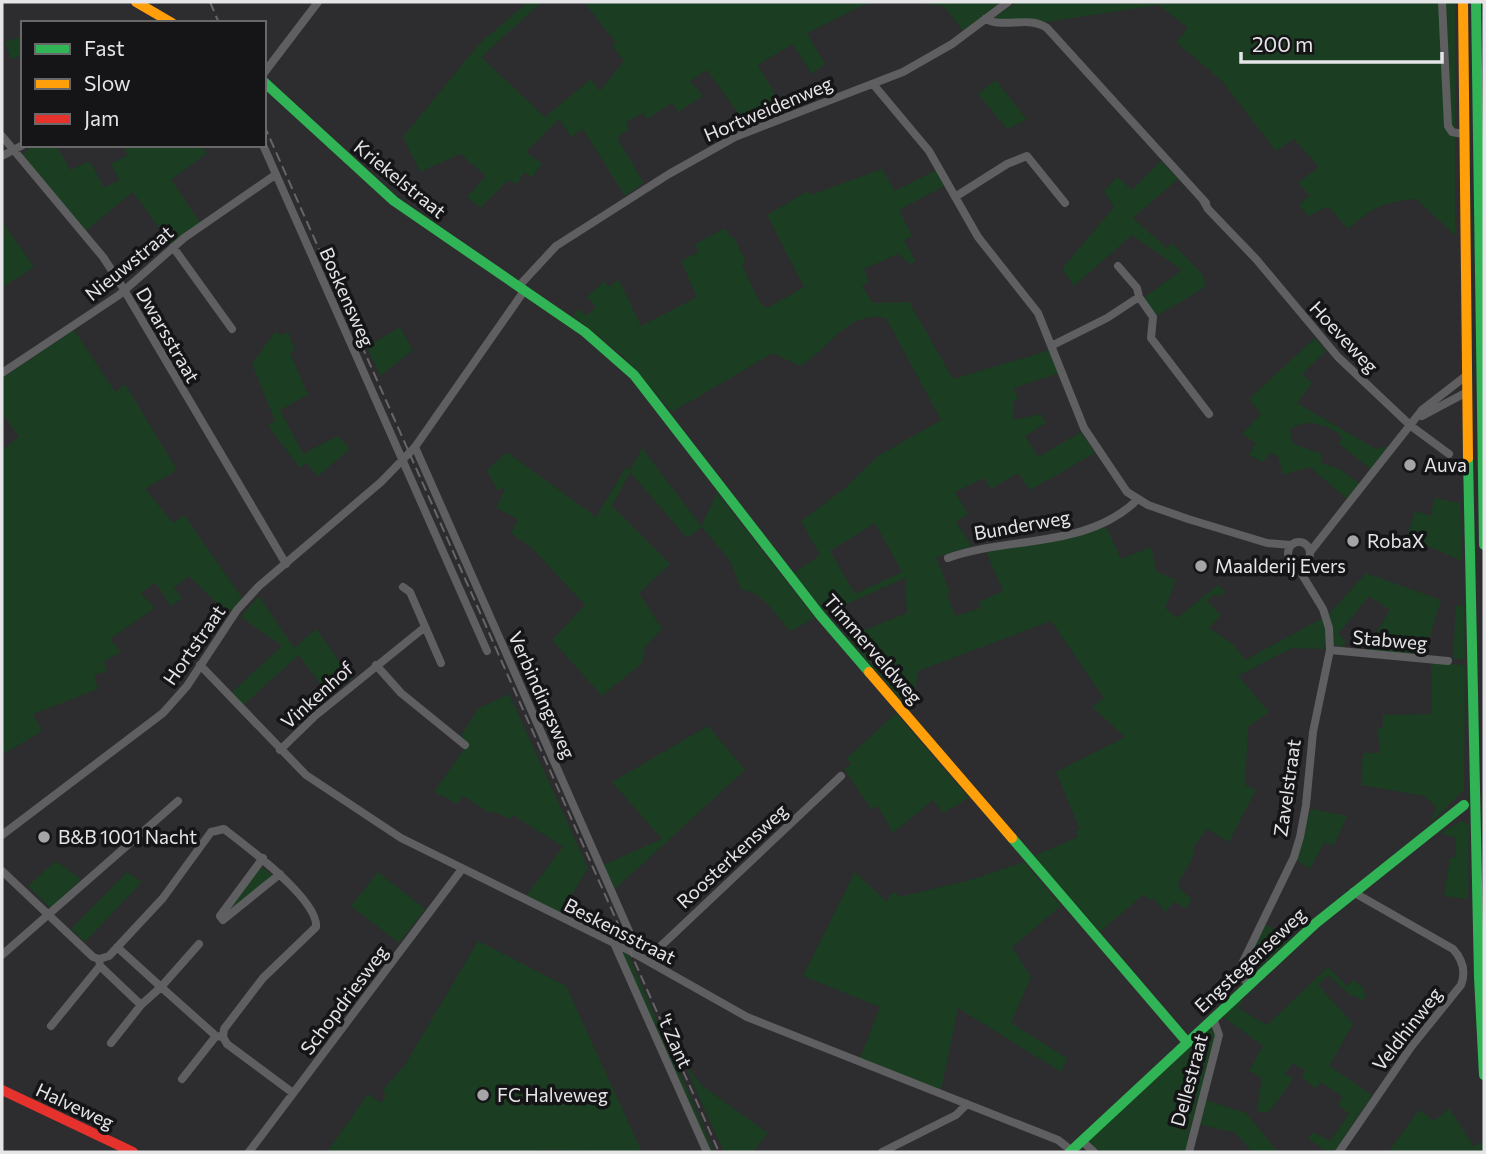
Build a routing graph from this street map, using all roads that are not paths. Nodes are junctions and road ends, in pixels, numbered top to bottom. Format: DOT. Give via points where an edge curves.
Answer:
graph roads {
  1 [pos="136,2"];
  2 [pos="318,2"];
  3 [pos="1008,2"];
  4 [pos="1442,2"];
  5 [pos="1463,2"];
  6 [pos="1476,2"];
  7 [pos="985,19"];
  8 [pos="169,21"];
  9 [pos="266,70"];
  10 [pos="266,84"];
  11 [pos="873,84"];
  12 [pos="1463,134"];
  13 [pos="2,136"];
  14 [pos="21,146"];
  15 [pos="264,147"];
  16 [pos="13,150"];
  17 [pos="2,156"];
  18 [pos="275,175"];
  19 [pos="955,197"];
  20 [pos="1065,203"];
  21 [pos="173,247"];
  22 [pos="1118,266"];
  23 [pos="521,289"];
  24 [pos="124,291"];
  25 [pos="1139,297"];
  26 [pos="232,329"];
  27 [pos="1053,345"];
  28 [pos="1482,368"];
  29 [pos="2,373"];
  30 [pos="1466,375"];
  31 [pos="1482,384"];
  32 [pos="1467,392"];
  33 [pos="1209,414"];
  34 [pos="1414,423"];
  35 [pos="412,450"];
  36 [pos="1449,454"];
  37 [pos="399,463"];
  38 [pos="1137,500"];
  39 [pos="1327,529"];
  40 [pos="1267,543"];
  41 [pos="1304,543"];
  42 [pos="1291,545"];
  43 [pos="1484,545"];
  44 [pos="1310,552"];
  45 [pos="948,558"];
  46 [pos="442,559"];
  47 [pos="1292,560"];
  48 [pos="1306,562"];
  49 [pos="286,564"];
  50 [pos="402,587"];
  51 [pos="1309,588"];
  52 [pos="425,627"];
  53 [pos="1330,650"];
  54 [pos="487,651"];
  55 [pos="1448,661"];
  56 [pos="441,663"];
  57 [pos="200,665"];
  58 [pos="376,665"];
  59 [pos="465,745"];
  60 [pos="281,750"];
  61 [pos="841,776"];
  62 [pos="178,801"];
  63 [pos="1464,805"];
  64 [pos="2,835"];
  65 [pos="263,858"];
  66 [pos="461,869"];
  67 [pos="2,871"];
  68 [pos="280,874"];
  69 [pos="1353,892"];
  70 [pos="47,914"];
  71 [pos="614,943"];
  72 [pos="199,944"];
  73 [pos="117,947"];
  74 [pos="2,955"];
  75 [pos="643,958"];
  76 [pos="100,962"];
  77 [pos="1248,985"];
  78 [pos="161,987"];
  79 [pos="141,1005"];
  80 [pos="1213,1018"];
  81 [pos="51,1027"];
  82 [pos="220,1037"];
  83 [pos="1187,1042"];
  84 [pos="111,1043"];
  85 [pos="1484,1075"];
  86 [pos="183,1079"];
  87 [pos="2,1090"];
  88 [pos="293,1093"];
  89 [pos="967,1104"];
  90 [pos="1082,1141"];
  91 [pos="249,1151"];
  92 [pos="1071,1151"];
  93 [pos="133,1152"];
  94 [pos="707,1152"];
  95 [pos="882,1152"];
  96 [pos="1094,1152"];
  97 [pos="1189,1152"];
  98 [pos="1339,1152"];
  1 -- 8 [label="main road"];
  2 -- 9 [label="street"];
  3 -- 7 [label="street, Hortweidenweg"];
  4 -- 12 [label="street" via="1448,125 1452,132"];
  5 -- 12 [label="main road"];
  6 -- 28 [label="main road"];
  7 -- 11 [label="street, Hortweidenweg" via="926,60"];
  7 -- 34 [label="street, Hoeveweg" via="995,24 1034,22 1047,28 1228,228 1326,345"];
  10 -- 23 [label="main road, Kriekelstraat" via="394,201"];
  11 -- 19 [label="street" via="929,150"];
  11 -- 23 [label="street, Hortweidenweg" via="717,146 556,246"];
  12 -- 30 [label="main road"];
  13 -- 16 [label="street, Dwarsstraat"];
  14 -- 16 [label="street"];
  15 -- 18 [label="street, Boskensweg"];
  16 -- 17 [label="street"];
  16 -- 24 [label="street, Dwarsstraat" via="103,257"];
  18 -- 21 [label="street, Nieuwstraat"];
  18 -- 37 [label="street, Boskensweg"];
  19 -- 20 [label="street" via="1027,156"];
  19 -- 27 [label="street" via="987,250 1029,298"];
  21 -- 24 [label="street, Nieuwstraat"];
  21 -- 26 [label="street"];
  22 -- 25 [label="street"];
  23 -- 35 [label="street, Hortweidenweg"];
  23 -- 83 [label="main road, Timmerveldweg" via="586,332 634,375 820,615"];
  24 -- 29 [label="street, Nieuwstraat"];
  24 -- 49 [label="street, Dwarsstraat"];
  25 -- 27 [label="street"];
  25 -- 33 [label="street" via="1153,317 1151,338"];
  27 -- 38 [label="street" via="1087,435"];
  28 -- 30 [label="main road, Zavelstraat"];
  28 -- 31 [label="main road"];
  30 -- 32 [label="main road"];
  30 -- 34 [label="street, Zavelstraat" via="1442,392"];
  31 -- 32 [label="main road, Zavelstraat"];
  31 -- 43 [label="main road"];
  32 -- 34 [label="street, Zavelstraat"];
  32 -- 85 [label="main road"];
  34 -- 36 [label="street, Hoeveweg"];
  34 -- 39 [label="street, Zavelstraat"];
  35 -- 37 [label="street, Hortstraat"];
  35 -- 75 [label="street, Verbindingsweg"];
  37 -- 46 [label="street"];
  37 -- 49 [label="street, Hortstraat"];
  37 -- 54 [label="street"];
  38 -- 40 [label="street"];
  38 -- 45 [label="street, Bunderweg" via="1080,531"];
  39 -- 41 [label="street, Zavelstraat"];
  39 -- 44 [label="street, Zavelstraat"];
  40 -- 42 [label="street, Zavelstraat"];
  40 -- 47 [label="street"];
  41 -- 42 [label="street, Zavelstraat"];
  41 -- 44 [label="street"];
  42 -- 47 [label="street"];
  44 -- 48 [label="street, Zavelstraat"];
  47 -- 48 [label="street"];
  47 -- 51 [label="street, Zavelstraat"];
  48 -- 51 [label="street, Zavelstraat"];
  49 -- 57 [label="street, Hortstraat" via="237,610"];
  50 -- 52 [label="street" via="410,592"];
  51 -- 53 [label="street, Zavelstraat" via="1327,620"];
  52 -- 56 [label="street"];
  52 -- 58 [label="street, Vinkenhof"];
  53 -- 55 [label="street, Stabweg"];
  53 -- 77 [label="street, Zavelstraat" via="1312,732 1304,821 1294,857 1241,966"];
  57 -- 60 [label="street, Beskensstraat"];
  57 -- 64 [label="street, Hortstraat" via="149,726"];
  58 -- 59 [label="street, Vinkenhof" via="401,693"];
  58 -- 60 [label="street, Vinkenhof"];
  60 -- 66 [label="street, Beskensstraat" via="319,785 365,816"];
  61 -- 75 [label="street, Roosterkensweg"];
  62 -- 70 [label="street"];
  63 -- 69 [label="main road, Engstegenseweg"];
  65 -- 68 [label="street"];
  65 -- 68 [label="street" via="220,916 223,919"];
  65 -- 73 [label="street" via="224,829 211,832 163,898"];
  66 -- 71 [label="street, Beskensstraat"];
  66 -- 88 [label="street, Schopdriesweg"];
  67 -- 70 [label="street"];
  68 -- 82 [label="street" via="314,914 316,927 263,978"];
  69 -- 77 [label="main road, Engstegenseweg"];
  69 -- 98 [label="street, Veldhinweg" via="1453,949 1464,978"];
  70 -- 74 [label="street"];
  70 -- 76 [label="street"];
  71 -- 75 [label="street, Beskensstraat"];
  71 -- 94 [label="street, 't Zant"];
  72 -- 78 [label="street"];
  73 -- 76 [label="street"];
  73 -- 78 [label="street"];
  75 -- 89 [label="street, Beskensstraat" via="747,1017"];
  76 -- 79 [label="street"];
  76 -- 81 [label="street"];
  77 -- 80 [label="main road, Engstegenseweg"];
  78 -- 79 [label="street"];
  78 -- 82 [label="street"];
  79 -- 84 [label="street"];
  80 -- 83 [label="main road, Engstegenseweg"];
  80 -- 97 [label="street, Dellestraat" via="1219,1035"];
  82 -- 86 [label="street"];
  82 -- 88 [label="street"];
  83 -- 90 [label="main road, Engstegenseweg"];
  87 -- 93 [label="main road, Halveweg"];
  88 -- 91 [label="street, Schopdriesweg"];
  89 -- 92 [label="street, Beskensstraat" via="1058,1140"];
  89 -- 95 [label="street" via="956,1115"];
  90 -- 92 [label="main road, Engstegenseweg"];
  90 -- 96 [label="street"];
}
